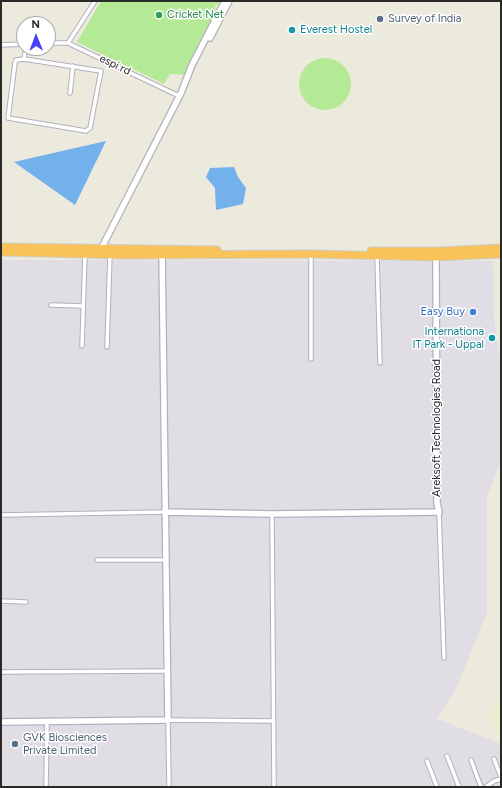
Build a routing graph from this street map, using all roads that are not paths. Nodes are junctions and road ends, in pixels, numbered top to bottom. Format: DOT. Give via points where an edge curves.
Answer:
graph roads {
  1 [pos="95,1"];
  2 [pos="225,1"];
  3 [pos="230,1"];
  4 [pos="56,43"];
  5 [pos="68,43"];
  6 [pos="16,44"];
  7 [pos="1,45"];
  8 [pos="25,56"];
  9 [pos="24,59"];
  10 [pos="73,66"];
  11 [pos="190,70"];
  12 [pos="70,92"];
  13 [pos="179,96"];
  14 [pos="1,247"];
  15 [pos="501,248"];
  16 [pos="1,252"];
  17 [pos="101,252"];
  18 [pos="162,252"];
  19 [pos="85,254"];
  20 [pos="110,254"];
  21 [pos="312,254"];
  22 [pos="501,254"];
  23 [pos="377,256"];
  24 [pos="437,257"];
  25 [pos="51,305"];
  26 [pos="83,306"];
  27 [pos="82,346"];
  28 [pos="107,347"];
  29 [pos="311,359"];
  30 [pos="380,363"];
  31 [pos="165,512"];
  32 [pos="439,512"];
  33 [pos="272,514"];
  34 [pos="1,515"];
  35 [pos="97,560"];
  36 [pos="166,560"];
  37 [pos="1,601"];
  38 [pos="26,602"];
  39 [pos="444,658"];
  40 [pos="167,671"];
  41 [pos="1,672"];
  42 [pos="168,720"];
  43 [pos="47,721"];
  44 [pos="273,721"];
  45 [pos="1,722"];
  46 [pos="447,756"];
  47 [pos="494,758"];
  48 [pos="471,760"];
  49 [pos="427,761"];
  50 [pos="501,778"];
  51 [pos="46,787"];
  52 [pos="169,787"];
  53 [pos="274,787"];
  54 [pos="437,787"];
  55 [pos="459,787"];
  56 [pos="481,787"];
  57 [pos="486,787"];
  1 -- 5 [label="street"];
  2 -- 11 [label="street"];
  3 -- 11 [label="street" via="195,66"];
  4 -- 5 [label="street, espi rd"];
  5 -- 13 [label="street, espi rd"];
  6 -- 7 [label="street"];
  8 -- 9 [label="street"];
  9 -- 10 [label="street"];
  9 -- 10 [label="street" via="16,60 14,63 8,118 86,131 91,124 100,71"];
  10 -- 12 [label="street"];
  11 -- 13 [label="street"];
  13 -- 17 [label="street"];
  14 -- 17 [label="highway"];
  15 -- 18 [label="highway" via="439,252"];
  16 -- 19 [label="highway"];
  17 -- 18 [label="highway"];
  17 -- 19 [label="highway"];
  17 -- 20 [label="highway"];
  18 -- 20 [label="highway"];
  18 -- 21 [label="highway"];
  18 -- 31 [label="street"];
  19 -- 26 [label="street"];
  20 -- 28 [label="street"];
  21 -- 23 [label="highway"];
  21 -- 29 [label="street"];
  22 -- 24 [label="highway"];
  23 -- 24 [label="highway"];
  23 -- 30 [label="street"];
  24 -- 32 [label="street, Areksoft Technologies Road"];
  25 -- 26 [label="street"];
  26 -- 27 [label="street"];
  31 -- 33 [label="street"];
  31 -- 34 [label="street"];
  31 -- 36 [label="street"];
  32 -- 33 [label="street"];
  32 -- 39 [label="street"];
  33 -- 44 [label="street"];
  35 -- 36 [label="street"];
  36 -- 40 [label="street"];
  37 -- 38 [label="street"];
  40 -- 41 [label="street"];
  40 -- 42 [label="street"];
  42 -- 43 [label="street"];
  42 -- 44 [label="street"];
  42 -- 52 [label="street"];
  43 -- 45 [label="street"];
  43 -- 51 [label="street"];
  44 -- 53 [label="street"];
  46 -- 55 [label="street"];
  47 -- 50 [label="street"];
  48 -- 56 [label="street"];
  49 -- 54 [label="street"];
  50 -- 57 [label="street"];
}
